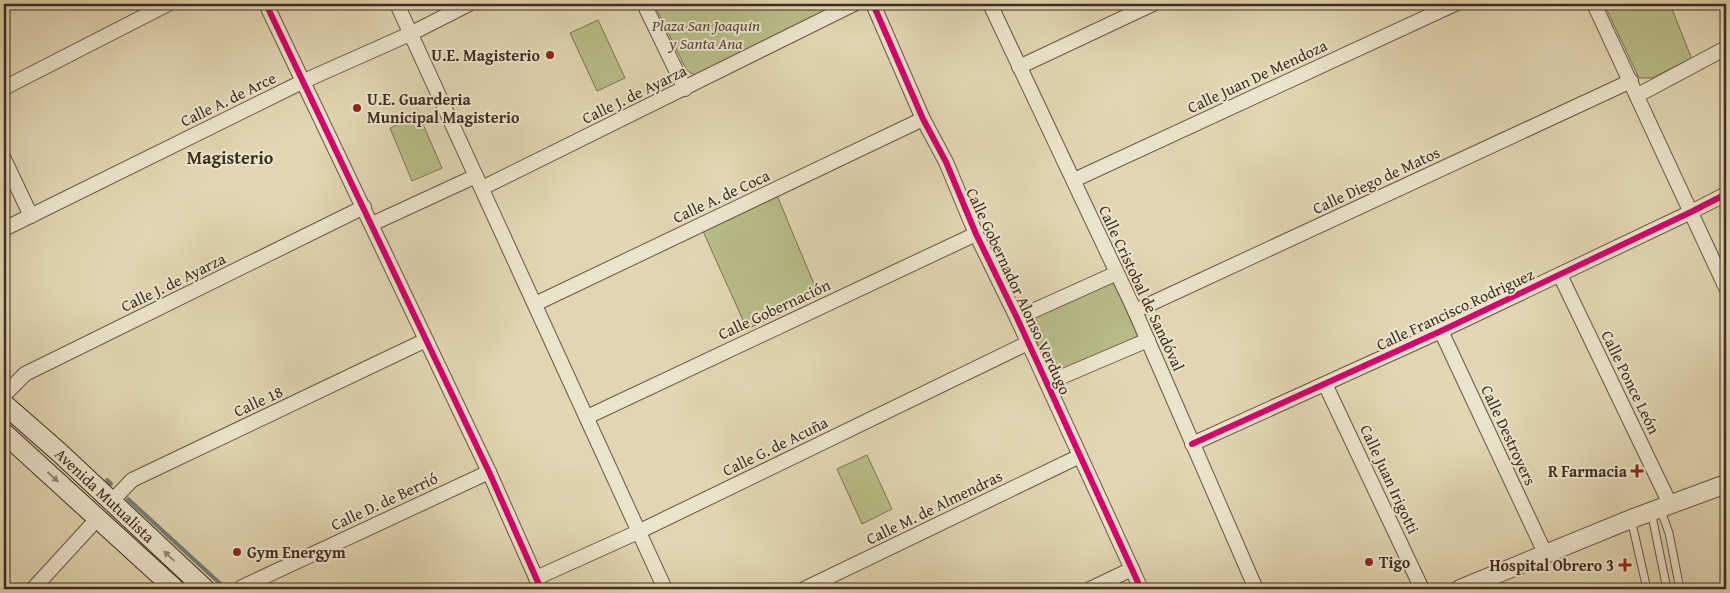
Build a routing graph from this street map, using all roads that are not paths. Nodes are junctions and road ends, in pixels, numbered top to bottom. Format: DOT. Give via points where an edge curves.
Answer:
graph roads {
  1 [pos="168,4"];
  2 [pos="266,4"];
  3 [pos="397,4"];
  4 [pos="468,4"];
  5 [pos="644,4"];
  6 [pos="854,4"];
  7 [pos="873,4"];
  8 [pos="990,4"];
  9 [pos="1153,4"];
  10 [pos="1455,4"];
  11 [pos="1594,4"];
  12 [pos="412,33"];
  13 [pos="1726,48"];
  14 [pos="1019,67"];
  15 [pos="304,81"];
  16 [pos="1631,81"];
  17 [pos="4,88"];
  18 [pos="685,89"];
  19 [pos="1638,95"];
  20 [pos="923,119"];
  21 [pos="4,159"];
  22 [pos="1074,180"];
  23 [pos="479,182"];
  24 [pos="1726,194"];
  25 [pos="364,208"];
  26 [pos="1691,212"];
  27 [pos="31,216"];
  28 [pos="372,224"];
  29 [pos="4,229"];
  30 [pos="976,234"];
  31 [pos="1117,273"];
  32 [pos="1560,274"];
  33 [pos="1726,288"];
  34 [pos="535,304"];
  35 [pos="1135,311"];
  36 [pos="1017,318"];
  37 [pos="1441,331"];
  38 [pos="426,340"];
  39 [pos="1148,340"];
  40 [pos="1028,343"];
  41 [pos="1046,383"];
  42 [pos="1325,384"];
  43 [pos="4,395"];
  44 [pos="4,404"];
  45 [pos="587,417"];
  46 [pos="4,423"];
  47 [pos="4,433"];
  48 [pos="1192,444"];
  49 [pos="60,453"];
  50 [pos="1080,456"];
  51 [pos="488,472"];
  52 [pos="1726,484"];
  53 [pos="111,502"];
  54 [pos="1661,508"];
  55 [pos="98,518"];
  56 [pos="1631,519"];
  57 [pos="638,532"];
  58 [pos="1545,553"];
  59 [pos="1132,569"];
  60 [pos="539,584"];
  61 [pos="1465,588"];
  62 [pos="33,589"];
  63 [pos="176,589"];
  64 [pos="205,589"];
  65 [pos="241,589"];
  66 [pos="665,589"];
  67 [pos="804,589"];
  68 [pos="1090,589"];
  69 [pos="1141,589"];
  70 [pos="1256,589"];
  71 [pos="1422,589"];
  72 [pos="1647,589"];
  73 [pos="1667,589"];
  74 [pos="1680,589"];
  1 -- 17 [label="street"];
  2 -- 15 [label="street"];
  3 -- 12 [label="street"];
  4 -- 12 [label="street, Calle A. de Arce"];
  5 -- 18 [label="street"];
  6 -- 18 [label="street, Calle J. de Ayarza"];
  7 -- 20 [label="street, Calle Gobernador Alonso Verdugo"];
  8 -- 14 [label="street, Calle Cristobal de Sandóval"];
  9 -- 14 [label="street"];
  10 -- 22 [label="street, Calle Juan De Mendoza"];
  11 -- 16 [label="street"];
  12 -- 15 [label="street, Calle A. de Arce"];
  12 -- 23 [label="street"];
  13 -- 19 [label="street"];
  14 -- 22 [label="street, Calle Cristobal de Sandóval"];
  15 -- 25 [label="street"];
  15 -- 27 [label="street, Calle A. de Arce"];
  16 -- 19 [label="street"];
  16 -- 35 [label="street, Calle Diego de Matos"];
  18 -- 23 [label="street, Calle J. de Ayarza"];
  19 -- 26 [label="street"];
  20 -- 30 [label="street, Calle Gobernador Alonso Verdugo" via="946,162"];
  20 -- 34 [label="street, Calle A. de Coca"];
  21 -- 27 [label="street"];
  22 -- 31 [label="street, Calle Cristobal de Sandóval"];
  23 -- 28 [label="street, Calle J. de Ayarza"];
  23 -- 34 [label="street"];
  24 -- 26 [label="street, Calle Francisco Rodriguez"];
  25 -- 28 [label="street"];
  25 -- 43 [label="street, Calle J. de Ayarza" via="26,374"];
  26 -- 32 [label="street, Calle Francisco Rodriguez"];
  26 -- 33 [label="street"];
  27 -- 29 [label="street, Calle A. de Arce"];
  28 -- 38 [label="street"];
  30 -- 36 [label="street, Calle Gobernador Alonso Verdugo"];
  30 -- 45 [label="street, Calle Gobernación"];
  31 -- 35 [label="street, Calle Cristobal de Sandóval"];
  31 -- 36 [label="street"];
  32 -- 37 [label="street, Calle Francisco Rodriguez"];
  32 -- 54 [label="street, Calle Ponce León"];
  34 -- 45 [label="street"];
  35 -- 39 [label="street, Calle Cristobal de Sandóval"];
  36 -- 40 [label="street, Calle Gobernador Alonso Verdugo"];
  37 -- 42 [label="street, Calle Francisco Rodriguez"];
  37 -- 58 [label="street, Calle Destroyers"];
  38 -- 51 [label="street"];
  38 -- 53 [label="street, Calle 18" via="132,480"];
  39 -- 41 [label="street"];
  39 -- 48 [label="street, Calle Cristobal de Sandóval"];
  40 -- 41 [label="street, Calle Gobernador Alonso Verdugo"];
  40 -- 57 [label="street, Calle G. de Acuña"];
  41 -- 50 [label="street, Calle Gobernador Alonso Verdugo"];
  42 -- 48 [label="street, Calle Francisco Rodriguez"];
  42 -- 71 [label="street, Calle Juan Irigotti"];
  44 -- 49 [label="main road, Avenida Mutualista"];
  45 -- 57 [label="street"];
  46 -- 49 [label="main road" via="44,453"];
  47 -- 55 [label="main road, Avenida Mutualista, one-way"];
  48 -- 70 [label="street, Calle Cristobal de Sandóval"];
  49 -- 53 [label="main road, Avenida Mutualista"];
  50 -- 59 [label="street, Calle Gobernador Alonso Verdugo"];
  50 -- 67 [label="street, Calle M. de Almendras"];
  51 -- 60 [label="street"];
  51 -- 65 [label="street, Calle D. de Berrió"];
  52 -- 54 [label="street"];
  64 -- 53 [label="main road, Avenida Mutualista, one-way"];
  54 -- 56 [label="street"];
  54 -- 73 [label="lane"];
  54 -- 74 [label="lane"];
  55 -- 62 [label="street"];
  55 -- 63 [label="main road, Avenida Mutualista"];
  56 -- 58 [label="street"];
  56 -- 72 [label="lane"];
  57 -- 60 [label="street, Calle G. de Acuña"];
  57 -- 66 [label="street"];
  58 -- 61 [label="street"];
  59 -- 68 [label="street"];
  59 -- 69 [label="street, Calle Gobernador Alonso Verdugo"];
}
